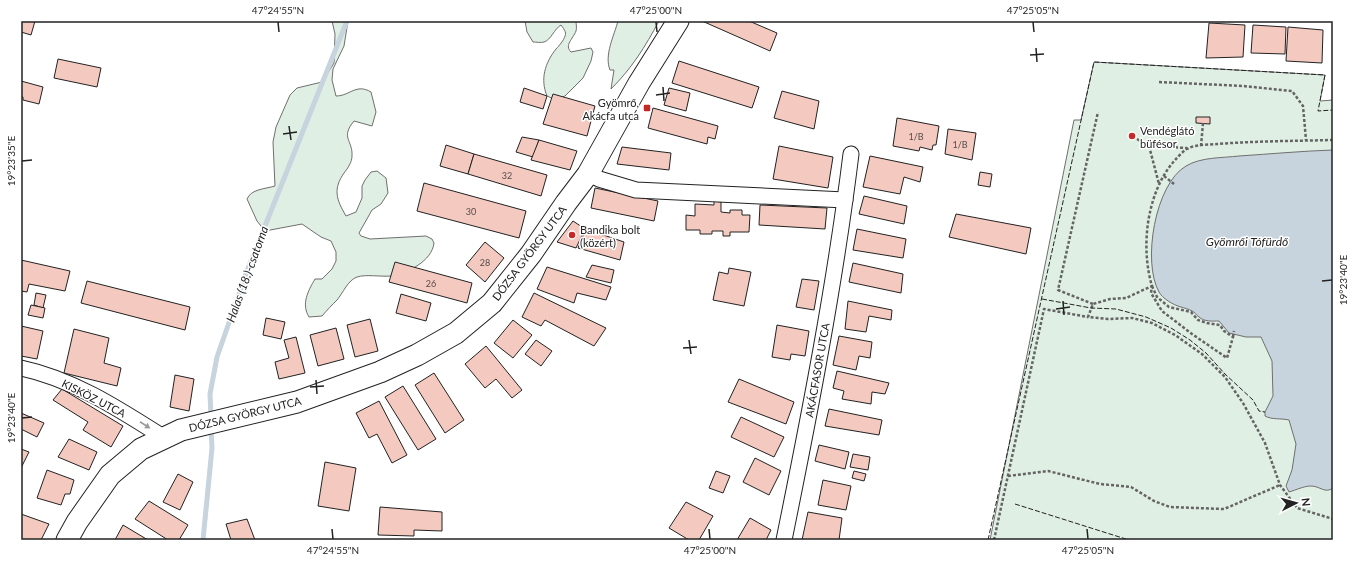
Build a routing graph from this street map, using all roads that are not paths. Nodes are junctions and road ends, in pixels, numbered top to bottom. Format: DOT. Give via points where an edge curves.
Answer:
graph roads {
  1 [pos="678,21"];
  2 [pos="851,154"];
  3 [pos="588,174"];
  4 [pos="846,200"];
  5 [pos="21,368"];
  6 [pos="172,434"];
  7 [pos="67,540"];
  8 [pos="784,540"];
  1 -- 3 [label="main road, DÓZSA GYÖRGY UTCA" via="639,83"];
  2 -- 4 [label="street, AKÁCFASOR UTCA"];
  3 -- 4 [label="street" via="636,190"];
  3 -- 6 [label="main road, DÓZSA GYÖRGY UTCA" via="531,254 492,303 456,333 386,369 337,388 297,402"];
  4 -- 8 [label="street, AKÁCFASOR UTCA" via="810,413"];
  5 -- 6 [label="street, KISKÖZ UTCA, one-way" via="72,384 136,420"];
  6 -- 7 [label="main road, DÓZSA GYÖRGY UTCA" via="140,449 110,475"];
}
